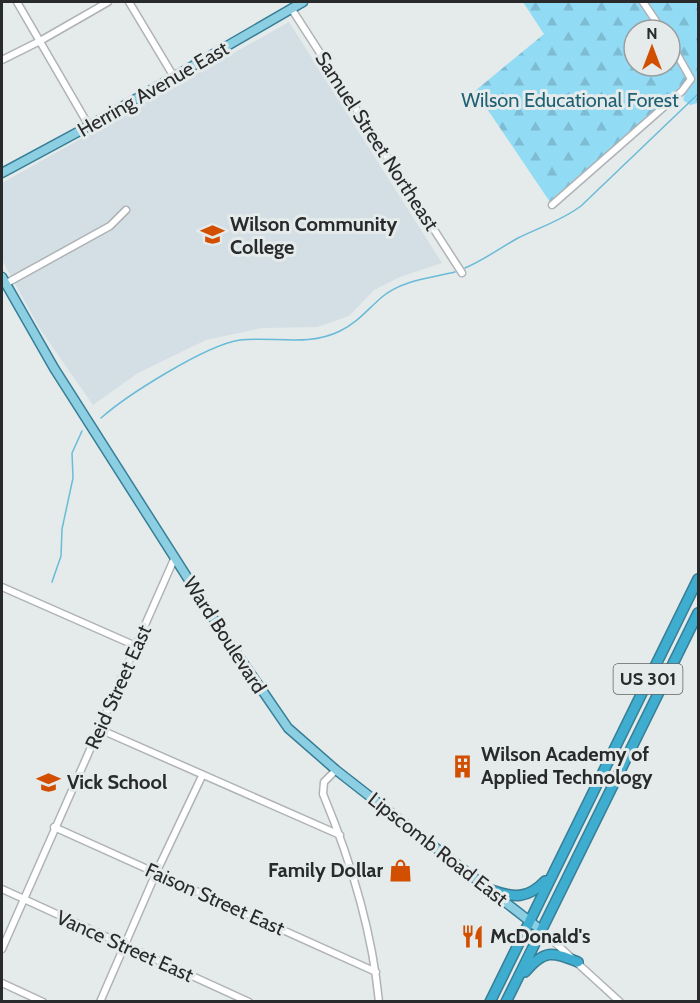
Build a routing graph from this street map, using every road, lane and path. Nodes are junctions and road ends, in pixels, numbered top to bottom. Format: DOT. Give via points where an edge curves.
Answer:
graph roads {
  1 [pos="17,2"];
  2 [pos="108,2"];
  3 [pos="129,2"];
  4 [pos="300,2"];
  5 [pos="643,2"];
  6 [pos="291,8"];
  7 [pos="654,18"];
  8 [pos="40,41"];
  9 [pos="2,60"];
  10 [pos="682,63"];
  11 [pos="174,77"];
  12 [pos="89,126"];
  13 [pos="2,173"];
  14 [pos="552,205"];
  15 [pos="126,210"];
  16 [pos="462,273"];
  17 [pos="3,281"];
  18 [pos="175,556"];
  19 [pos="699,579"];
  20 [pos="2,587"];
  21 [pos="699,613"];
  22 [pos="136,646"];
  23 [pos="99,729"];
  24 [pos="336,770"];
  25 [pos="202,776"];
  26 [pos="54,827"];
  27 [pos="340,835"];
  28 [pos="156,873"];
  29 [pos="551,875"];
  30 [pos="2,889"];
  31 [pos="491,890"];
  32 [pos="22,899"];
  33 [pos="529,920"];
  34 [pos="541,930"];
  35 [pos="124,946"];
  36 [pos="2,949"];
  37 [pos="578,962"];
  38 [pos="376,972"];
  39 [pos="516,982"];
  40 [pos="2,983"];
  41 [pos="43,1002"];
  42 [pos="100,1002"];
  43 [pos="249,1002"];
  44 [pos="380,1002"];
  45 [pos="490,1002"];
  46 [pos="506,1002"];
  47 [pos="620,1002"];
  1 -- 8 [label="street"];
  2 -- 8 [label="street"];
  3 -- 11 [label="street"];
  4 -- 6 [label="main road, Herring Avenue East"];
  5 -- 7 [label="street"];
  6 -- 11 [label="main road, Herring Avenue East"];
  6 -- 16 [label="street, Samuel Street Northeast"];
  8 -- 9 [label="street"];
  8 -- 12 [label="street"];
  10 -- 14 [label="street" via="691,79 682,91"];
  11 -- 12 [label="main road, Herring Avenue East"];
  12 -- 13 [label="main road, Herring Avenue East"];
  15 -- 17 [label="street" via="110,226"];
  17 -- 18 [label="main road, Ward Boulevard"];
  18 -- 22 [label="street, Reid Street East"];
  18 -- 24 [label="main road, Ward Boulevard" via="269,703 288,728"];
  19 -- 29 [label="highway, US 301"];
  20 -- 22 [label="street"];
  21 -- 34 [label="highway, US 301"];
  22 -- 23 [label="street, Reid Street East"];
  23 -- 25 [label="street"];
  23 -- 26 [label="street, Reid Street East"];
  24 -- 27 [label="street" via="322,787"];
  24 -- 31 [label="main road, Lipscomb Road East"];
  25 -- 27 [label="street"];
  25 -- 28 [label="street"];
  26 -- 28 [label="street, Faison Street East"];
  26 -- 32 [label="street, Reid Street East"];
  27 -- 38 [label="street" via="360,898"];
  28 -- 35 [label="street"];
  28 -- 38 [label="street, Faison Street East"];
  29 -- 31 [label="highway" via="528,895 512,896"];
  29 -- 33 [label="highway, US 301"];
  30 -- 32 [label="street, Vance Street East"];
  31 -- 33 [label="main road, Lipscomb Road East"];
  32 -- 35 [label="street, Vance Street East"];
  32 -- 36 [label="street, Reid Street East"];
  33 -- 34 [label="main road, Lipscomb Road East"];
  33 -- 45 [label="highway, US 301"];
  34 -- 37 [label="street, Lipscomb Road East"];
  34 -- 39 [label="highway, US 301"];
  35 -- 42 [label="street"];
  35 -- 43 [label="street, Vance Street East"];
  37 -- 39 [label="highway" via="558,954 543,955"];
  37 -- 47 [label="street, Lipscomb Road East"];
  38 -- 44 [label="street"];
  39 -- 46 [label="highway, US 301"];
  40 -- 41 [label="street"];
}
